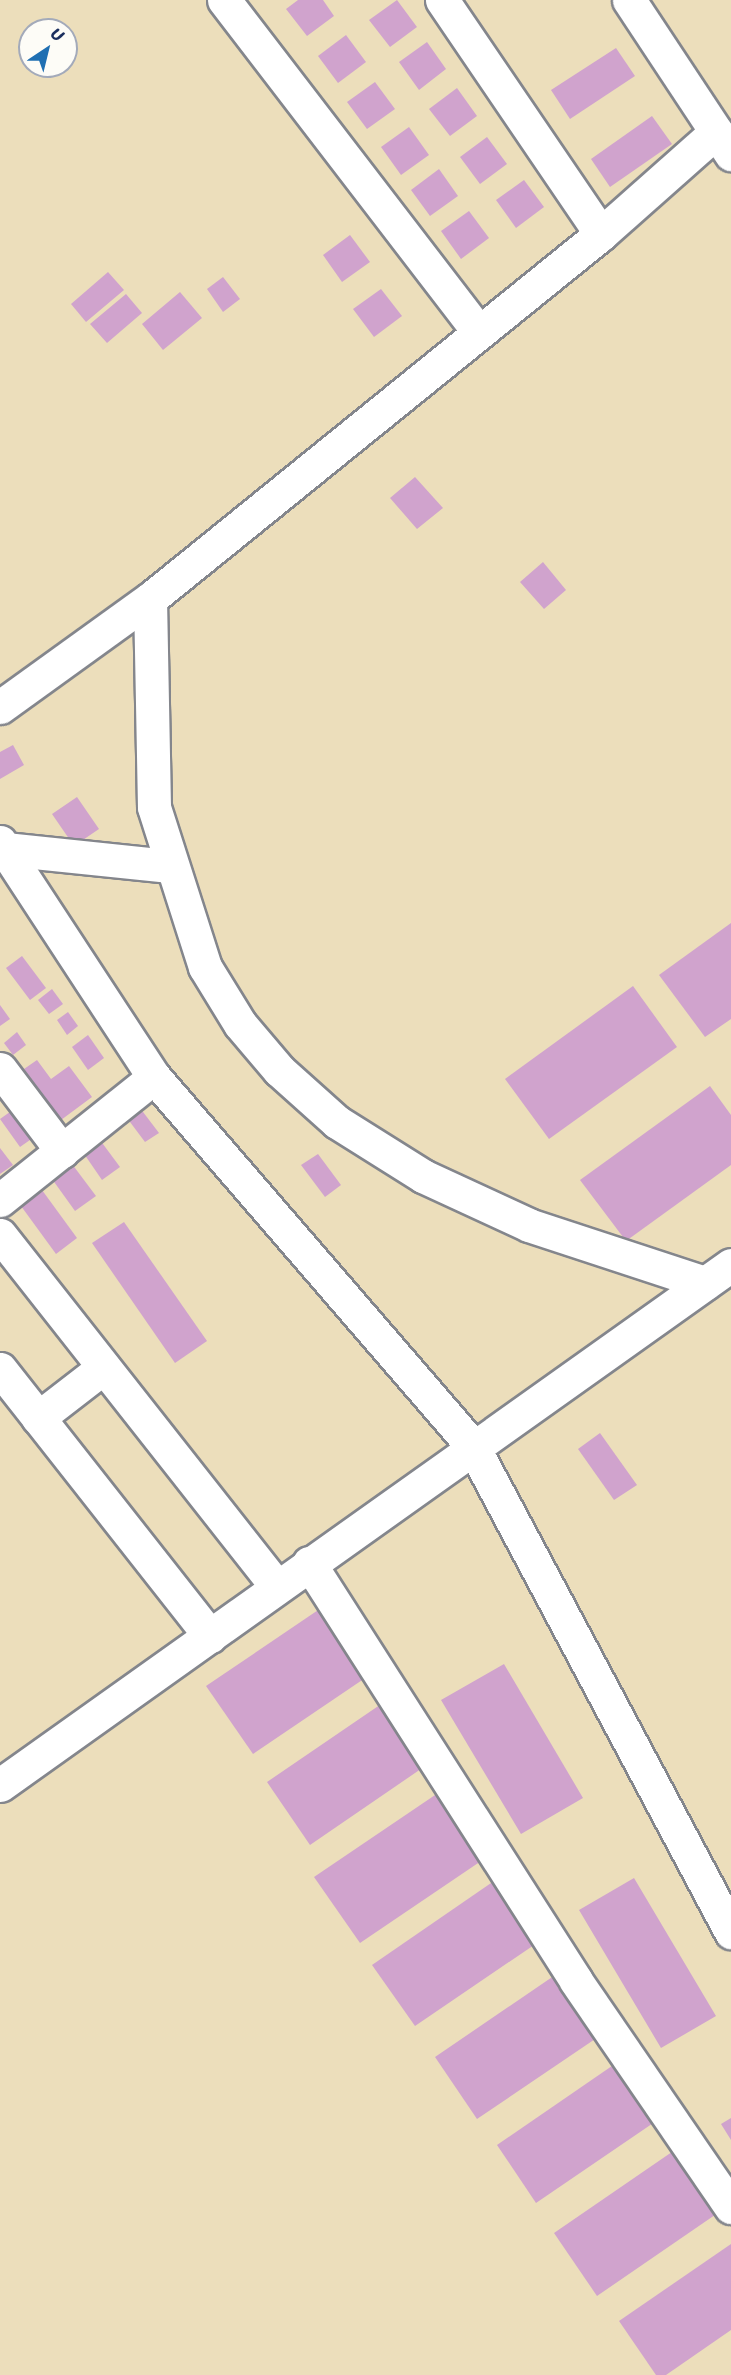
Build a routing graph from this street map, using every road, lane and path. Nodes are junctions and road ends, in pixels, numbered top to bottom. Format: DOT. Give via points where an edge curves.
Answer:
graph roads {
  1 [pos="225,0"];
  2 [pos="442,0"];
  3 [pos="628,0"];
  4 [pos="723,143"];
  5 [pos="601,234"];
  6 [pos="477,330"];
  7 [pos="150,599"];
  8 [pos="0,707"];
  9 [pos="3,845"];
  10 [pos="170,866"];
  11 [pos="0,1069"];
  12 [pos="154,1077"];
  13 [pos="62,1150"];
  14 [pos="0,1200"];
  15 [pos="0,1235"];
  16 [pos="718,1274"];
  17 [pos="104,1367"];
  18 [pos="0,1369"];
  19 [pos="38,1418"];
  20 [pos="472,1445"];
  21 [pos="309,1563"];
  22 [pos="277,1587"];
  23 [pos="210,1636"];
  24 [pos="6,1771"];
  25 [pos="731,1932"];
  26 [pos="731,2207"];
  1 -- 6 [label="street"];
  2 -- 5 [label="street"];
  3 -- 4 [label="street"];
  4 -- 5 [label="street"];
  5 -- 6 [label="street"];
  6 -- 7 [label="street"];
  7 -- 8 [label="street"];
  7 -- 10 [label="street" via="154,807"];
  9 -- 10 [label="street"];
  9 -- 12 [label="street"];
  10 -- 16 [label="street" via="205,967 240,1024 279,1070 338,1122 423,1176 529,1226"];
  11 -- 13 [label="street"];
  12 -- 13 [label="street"];
  12 -- 20 [label="street"];
  13 -- 14 [label="street"];
  15 -- 17 [label="street"];
  16 -- 20 [label="street"];
  17 -- 19 [label="street"];
  17 -- 22 [label="street"];
  18 -- 19 [label="street"];
  19 -- 23 [label="street"];
  20 -- 21 [label="street"];
  20 -- 25 [label="street"];
  21 -- 22 [label="street"];
  21 -- 26 [label="street" via="576,1981"];
  22 -- 23 [label="street"];
  23 -- 24 [label="street"];
}
